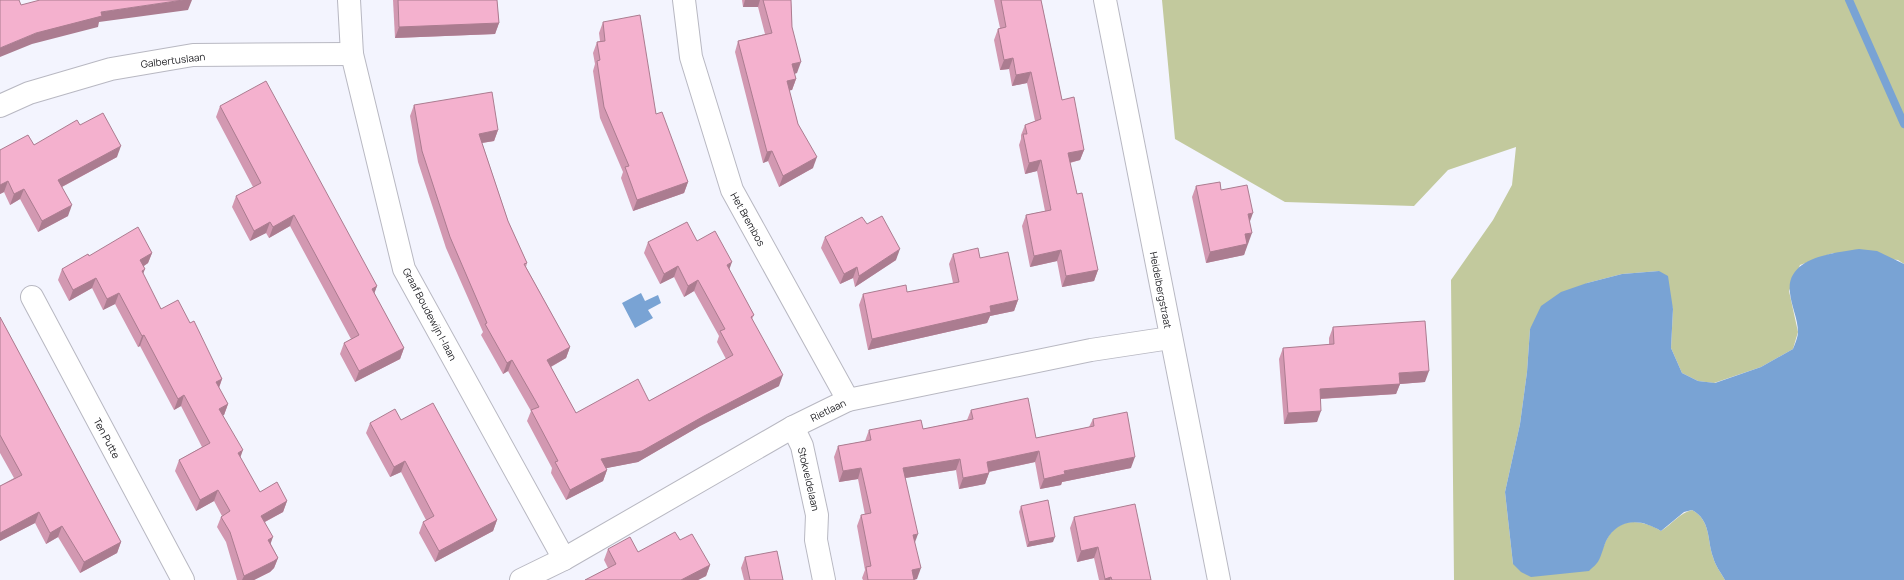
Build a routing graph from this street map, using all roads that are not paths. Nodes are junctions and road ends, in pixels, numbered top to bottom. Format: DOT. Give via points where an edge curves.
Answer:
graph roads {
  1 [pos="348,0"];
  2 [pos="684,0"];
  3 [pos="1105,0"];
  4 [pos="352,54"];
  5 [pos="0,106"];
  6 [pos="32,297"];
  7 [pos="1170,338"];
  8 [pos="848,400"];
  9 [pos="793,427"];
  10 [pos="564,559"];
  11 [pos="183,580"];
  12 [pos="521,580"];
  13 [pos="824,580"];
  14 [pos="1220,580"];
  1 -- 4 [label="street, Graaf Boudewijn I-laan"];
  2 -- 8 [label="street, Het Brembos" via="691,57 732,190"];
  3 -- 7 [label="street, Heidelbergstraat"];
  4 -- 5 [label="street, Galbertuslaan" via="193,55 111,69 29,93"];
  4 -- 10 [label="street, Graaf Boudewijn I-laan" via="404,269"];
  6 -- 11 [label="street, Ten Putte"];
  7 -- 8 [label="street, Rietlaan" via="1091,350"];
  7 -- 14 [label="street, Heidelbergstraat"];
  8 -- 9 [label="street, Rietlaan"];
  9 -- 10 [label="street, Rietlaan"];
  9 -- 13 [label="street, Stokveldelaan" via="802,446 817,515 816,540"];
  10 -- 12 [label="street, Rietlaan"];
}
